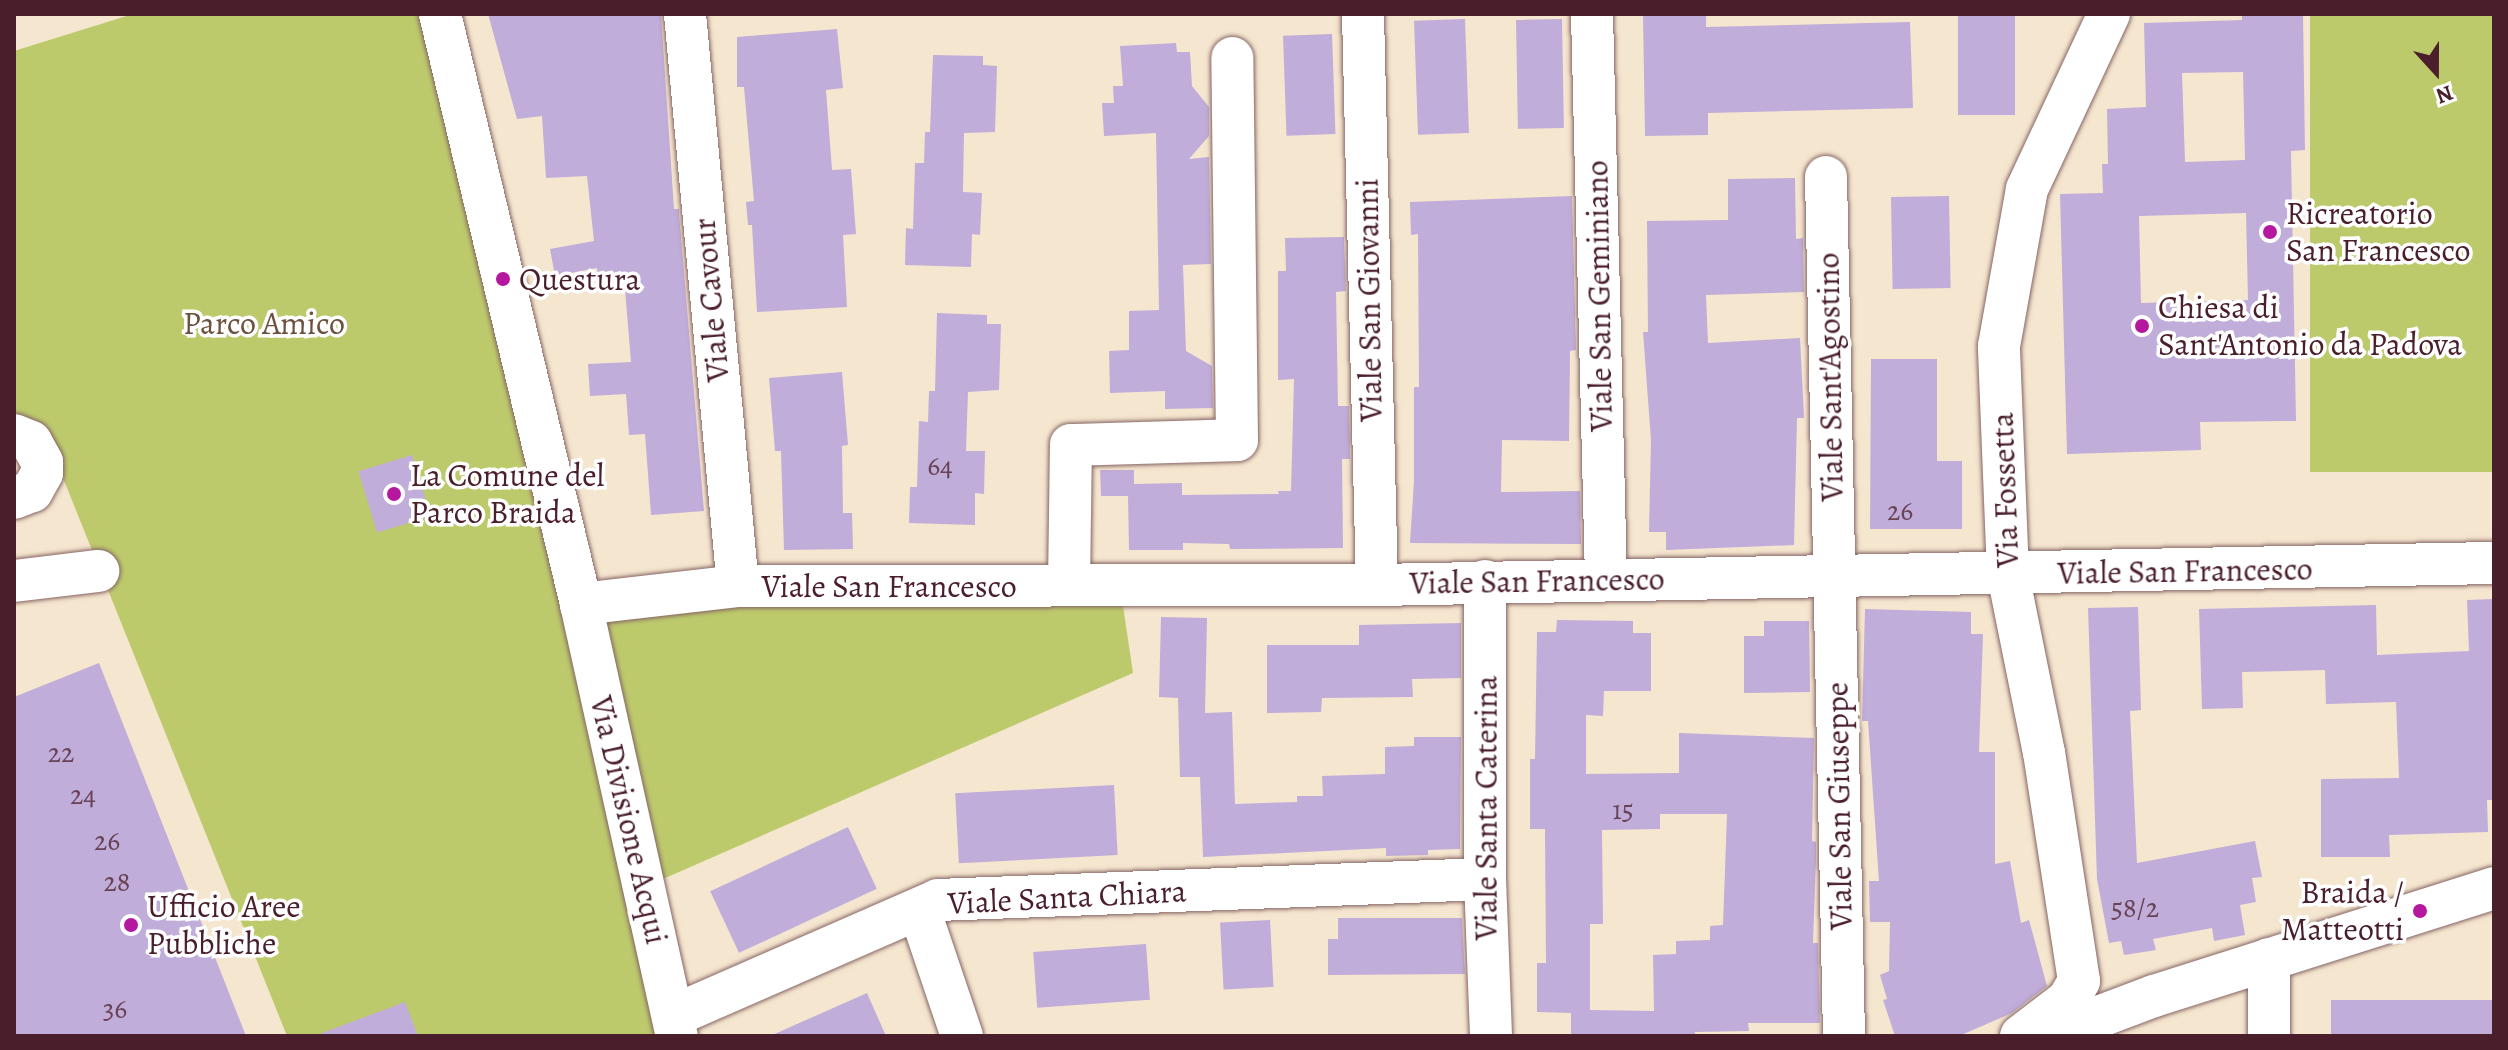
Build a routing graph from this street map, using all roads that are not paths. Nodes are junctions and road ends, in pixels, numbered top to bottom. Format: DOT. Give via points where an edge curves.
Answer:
graph roads {
  1 [pos="440,14"];
  2 [pos="685,14"];
  3 [pos="1363,14"];
  4 [pos="1592,14"];
  5 [pos="2109,14"];
  6 [pos="1232,58"];
  7 [pos="1826,177"];
  8 [pos="14,435"];
  9 [pos="14,498"];
  10 [pos="2494,563"];
  11 [pos="98,571"];
  12 [pos="2008,574"];
  13 [pos="1834,577"];
  14 [pos="1606,579"];
  15 [pos="14,581"];
  16 [pos="1485,581"];
  17 [pos="1069,585"];
  18 [pos="1377,585"];
  19 [pos="738,586"];
  20 [pos="581,604"];
  21 [pos="1485,879"];
  22 [pos="2494,888"];
  23 [pos="919,909"];
  24 [pos="2269,959"];
  25 [pos="2079,981"];
  26 [pos="2192,984"];
  27 [pos="675,1026"];
  28 [pos="962,1036"];
  29 [pos="1491,1036"];
  30 [pos="1844,1036"];
  31 [pos="2021,1036"];
  32 [pos="2048,1036"];
  33 [pos="2269,1036"];
  1 -- 20 [label="street, Via Divisione Acqui"];
  2 -- 19 [label="street, Viale Cavour"];
  3 -- 18 [label="street, Viale San Giovanni"];
  4 -- 14 [label="street, Viale San Geminiano"];
  5 -- 12 [label="street, Via Fossetta" via="2027,189 1999,346"];
  6 -- 17 [label="street" via="1237,440 1071,445"];
  7 -- 13 [label="street, Viale Sant'Agostino"];
  8 -- 9 [label="street" via="31,442 42,473 32,491"];
  10 -- 12 [label="street, Viale San Francesco"];
  11 -- 15 [label="street"];
  12 -- 13 [label="street, Viale San Francesco"];
  12 -- 25 [label="street, Via Fossetta" via="2044,753"];
  13 -- 14 [label="street, Viale San Francesco"];
  13 -- 30 [label="street, Viale San Giuseppe"];
  14 -- 16 [label="street, Viale San Francesco"];
  16 -- 18 [label="street, Viale San Francesco"];
  16 -- 21 [label="street, Viale Santa Caterina"];
  17 -- 18 [label="street, Viale San Francesco"];
  17 -- 19 [label="street, Viale San Francesco"];
  19 -- 20 [label="street, Viale San Francesco"];
  20 -- 27 [label="street, Via Divisione Acqui"];
  21 -- 23 [label="street, Viale Santa Chiara" via="938,900"];
  21 -- 29 [label="street, Viale Santa Caterina"];
  22 -- 24 [label="street"];
  23 -- 27 [label="street, Viale Santa Chiara"];
  23 -- 28 [label="street"];
  24 -- 26 [label="street"];
  24 -- 33 [label="street"];
  25 -- 26 [label="street" via="2118,992 2179,977"];
  25 -- 31 [label="street" via="2068,1000"];
  26 -- 32 [label="street"];
}
